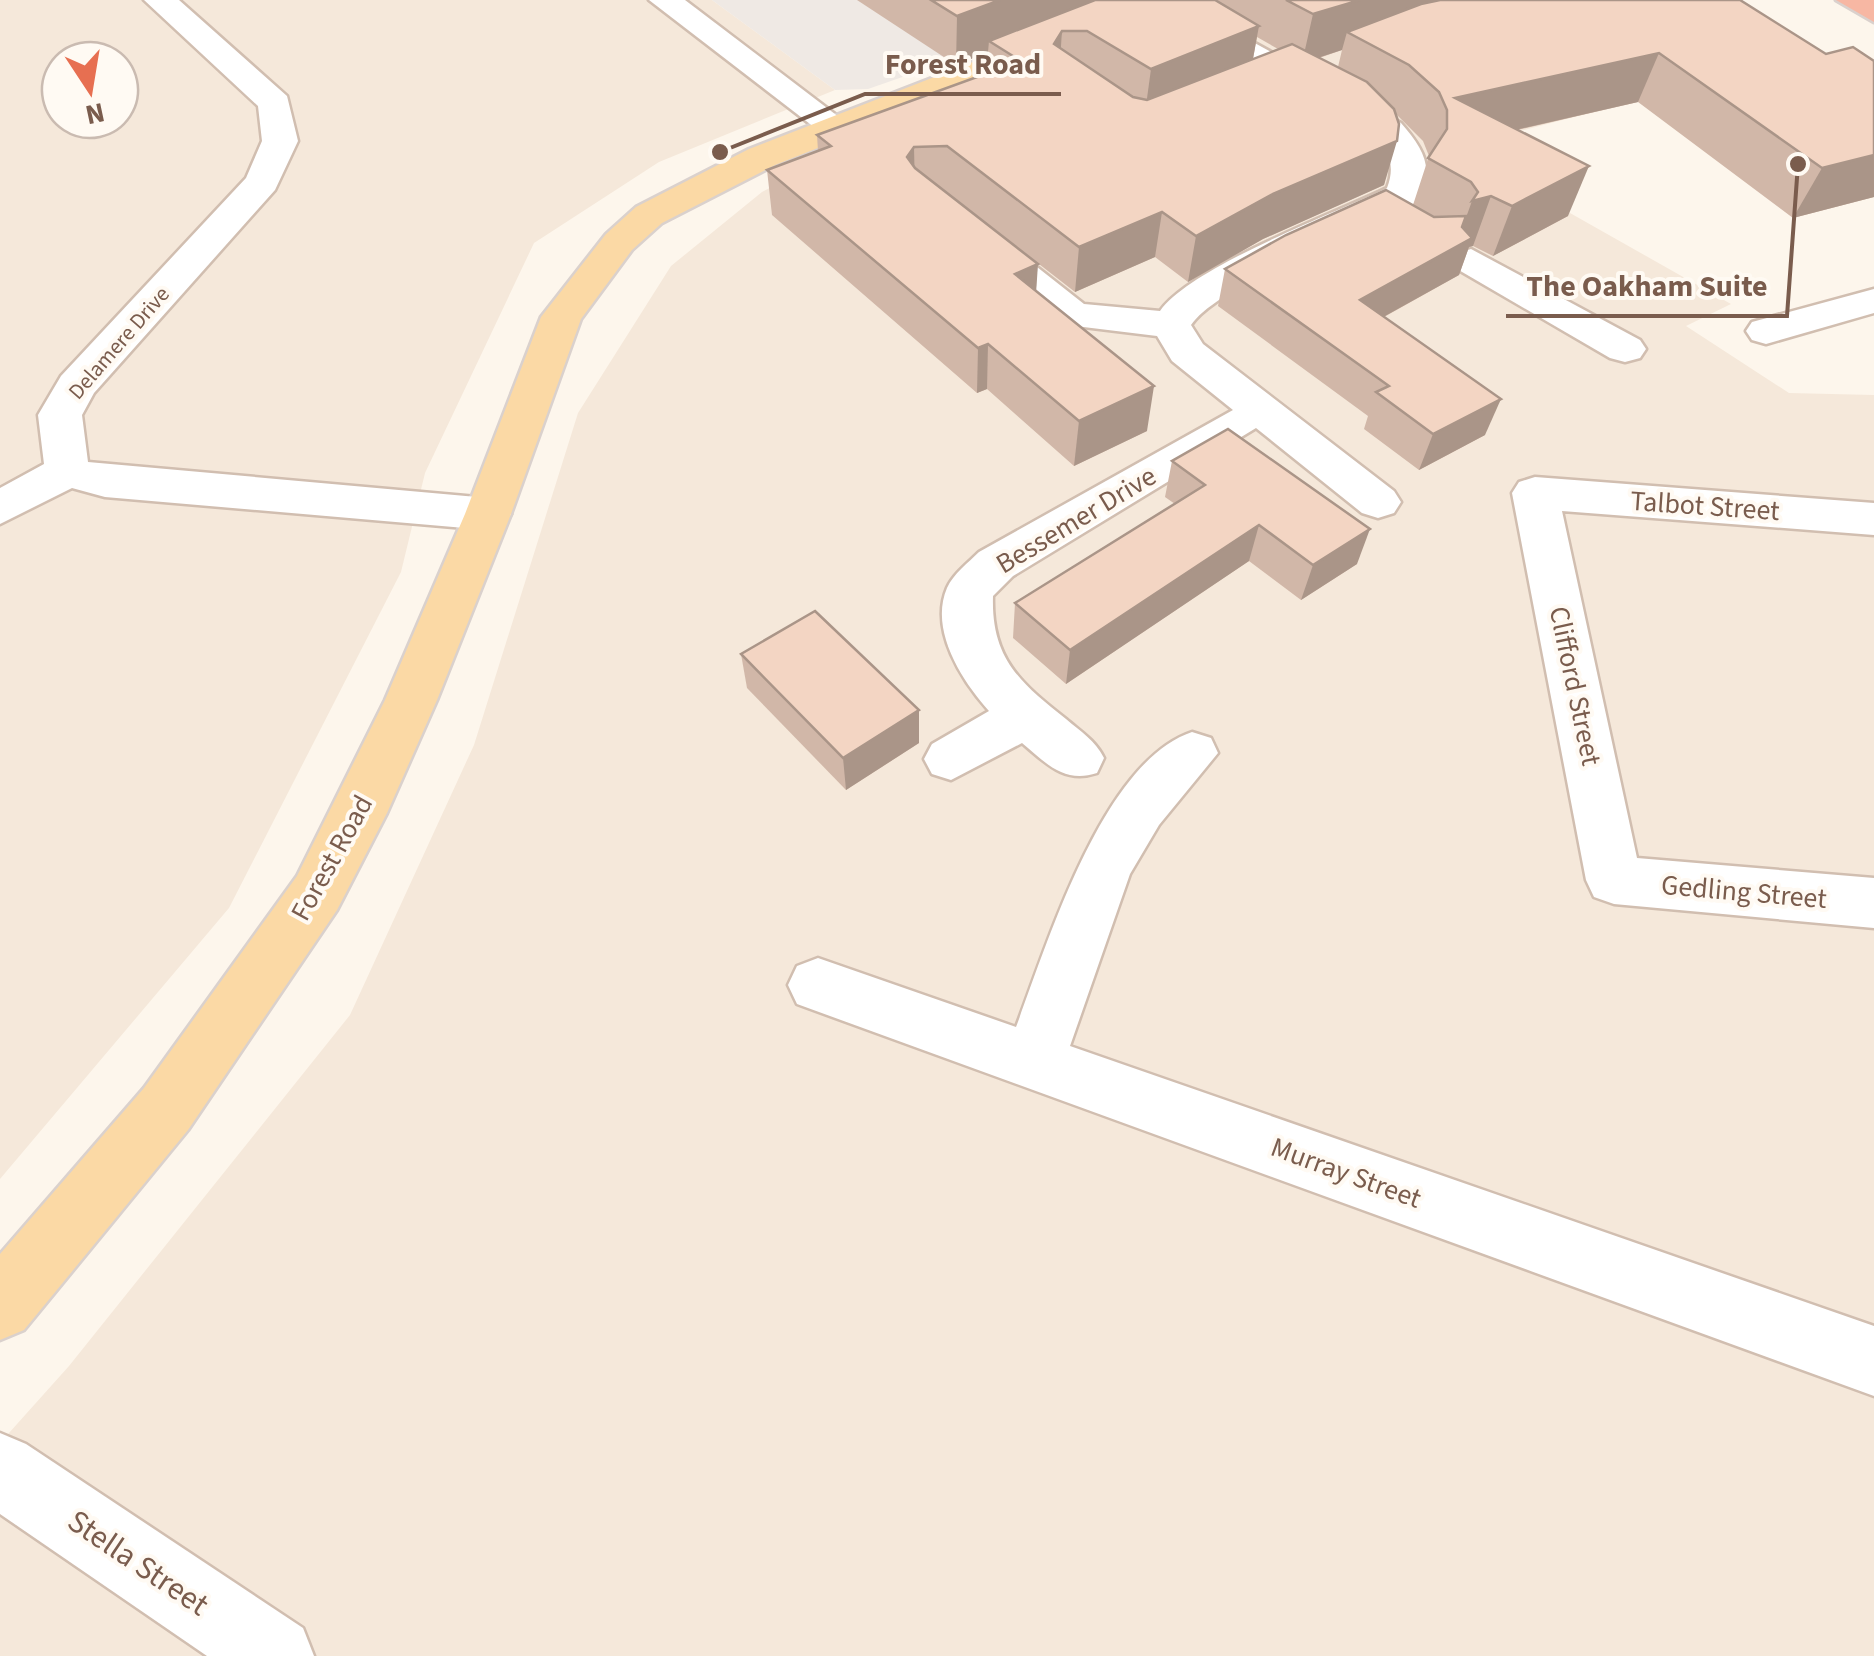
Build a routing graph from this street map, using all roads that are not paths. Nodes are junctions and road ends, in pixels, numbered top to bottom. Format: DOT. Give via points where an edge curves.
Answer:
graph roads {
  1 [pos="160,0"];
  2 [pos="664,0"];
  3 [pos="1161,0"];
  4 [pos="1307,72"];
  5 [pos="1250,86"];
  6 [pos="834,127"];
  7 [pos="1378,208"];
  8 [pos="945,214"];
  9 [pos="1422,233"];
  10 [pos="1471,261"];
  11 [pos="1874,301"];
  12 [pos="1171,324"];
  13 [pos="1766,331"];
  14 [pos="1625,349"];
  15 [pos="1258,412"];
  16 [pos="67,470"];
  17 [pos="1535,493"];
  18 [pos="1378,502"];
  19 [pos="0,508"];
  20 [pos="488,514"];
  21 [pos="1874,519"];
  22 [pos="1024,716"];
  23 [pos="1192,753"];
  24 [pos="1078,758"];
  25 [pos="950,759"];
  26 [pos="1614,880"];
  27 [pos="1874,903"];
  28 [pos="818,985"];
  29 [pos="1034,1062"];
  30 [pos="0,1306"];
  31 [pos="1874,1360"];
  32 [pos="0,1470"];
  33 [pos="275,1656"];
  1 -- 16 [label="street, Delamere Drive" via="275,103 280,141 262,182 76,386 60,415"];
  2 -- 6 [label="street"];
  3 -- 4 [label="street"];
  3 -- 6 [label="main road, Forest Road"];
  4 -- 5 [label="street"];
  4 -- 7 [label="street" via="1389,130 1411,156 1412,178 1402,196"];
  6 -- 20 [label="main road, Forest Road" via="708,182 649,215 619,242 561,317"];
  7 -- 9 [label="street"];
  7 -- 12 [label="street" via="1217,284 1184,304"];
  8 -- 12 [label="street" via="1074,316"];
  10 -- 14 [label="street"];
  11 -- 13 [label="street"];
  12 -- 15 [label="street" via="1187,352"];
  15 -- 18 [label="street"];
  15 -- 22 [label="street, Bessemer Drive" via="996,564 970,590 968,633 988,672"];
  16 -- 19 [label="street"];
  16 -- 20 [label="street" via="105,482"];
  17 -- 21 [label="street, Talbot Street"];
  17 -- 26 [label="street, Clifford Street"];
  20 -- 30 [label="main road, Forest Road" via="368,797 317,894 166,1109"];
  22 -- 24 [label="street, Bessemer Drive"];
  22 -- 25 [label="street"];
  23 -- 29 [label="street" via="1140,809 1104,867"];
  26 -- 27 [label="street, Gedling Street"];
  28 -- 29 [label="street, Murray Street"];
  29 -- 31 [label="street, Murray Street"];
  32 -- 33 [label="street, Stella Street"];
}
